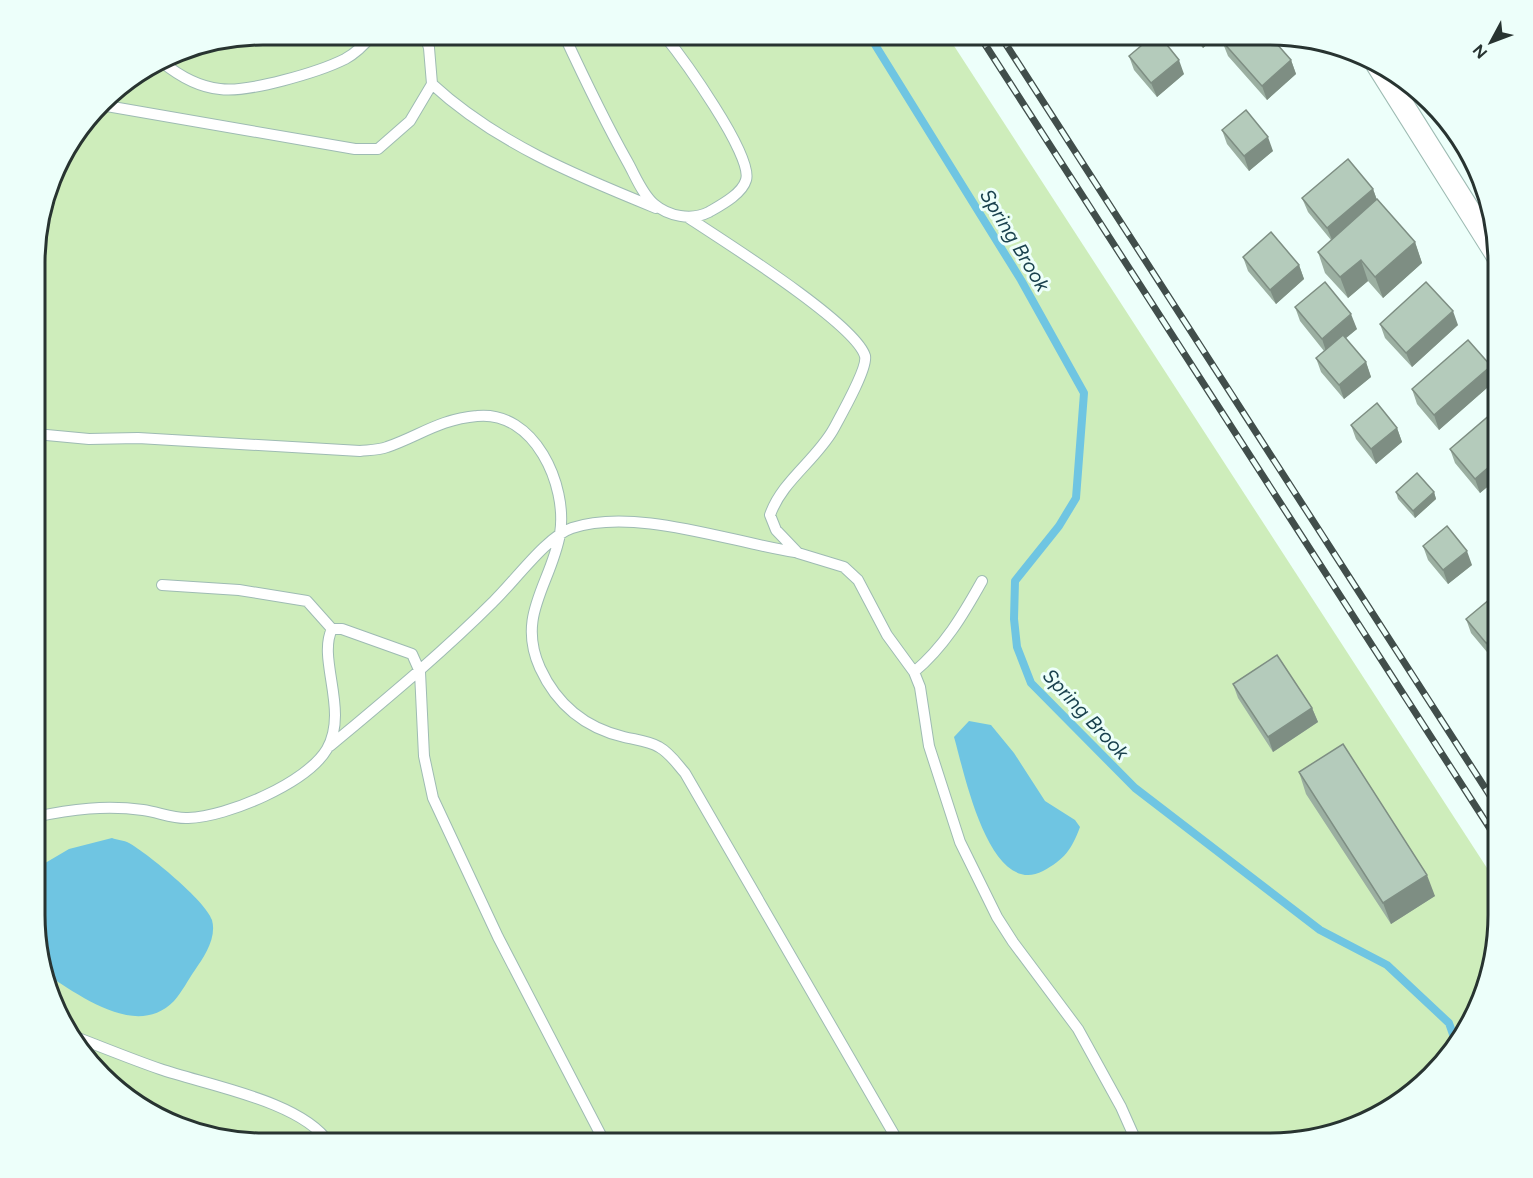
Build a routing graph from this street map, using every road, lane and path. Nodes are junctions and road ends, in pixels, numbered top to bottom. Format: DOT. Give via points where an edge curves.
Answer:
graph roads {
  1 [pos="364,45"];
  2 [pos="428,45"];
  3 [pos="569,45"];
  4 [pos="671,45"];
  5 [pos="168,66"];
  6 [pos="1387,79"];
  7 [pos="432,84"];
  8 [pos="111,107"];
  9 [pos="661,210"];
  10 [pos="689,218"];
  11 [pos="1487,238"];
  12 [pos="45,435"];
  13 [pos="560,534"];
  14 [pos="798,553"];
  15 [pos="982,581"];
  16 [pos="162,585"];
  17 [pos="332,629"];
  18 [pos="419,668"];
  19 [pos="914,672"];
  20 [pos="327,749"];
  21 [pos="45,815"];
  22 [pos="85,1040"];
  23 [pos="321,1133"];
  24 [pos="600,1133"];
  25 [pos="892,1133"];
  26 [pos="1133,1133"];
  1 -- 5 [label="lane" via="346,58 252,88 220,90 185,79"];
  2 -- 7 [label="lane"];
  3 -- 9 [label="lane" via="612,135 651,201"];
  4 -- 10 [label="lane" via="719,113 747,168 747,180 738,192 705,214"];
  6 -- 11 [label="street"];
  7 -- 8 [label="lane" via="410,121 378,149 355,149"];
  7 -- 9 [label="lane" via="457,107 521,148"];
  9 -- 10 [label="lane"];
  10 -- 14 [label="lane" via="755,260 825,313 850,334 865,355 865,370 833,430 775,500 770,515 776,530"];
  12 -- 13 [label="lane" via="360,451 386,448 440,424 478,416 499,418 534,440 549,468 562,507"];
  13 -- 14 [label="lane" via="572,528 643,522"];
  13 -- 18 [label="lane" via="549,540 522,574 485,610"];
  13 -- 25 [label="lane" via="531,625 532,649 541,670 559,699 584,722 661,748 685,773"];
  14 -- 19 [label="lane" via="844,567 858,580 887,635"];
  15 -- 19 [label="lane" via="948,636"];
  16 -- 17 [label="lane" via="239,590 307,601"];
  17 -- 18 [label="lane" via="412,654"];
  17 -- 20 [label="lane" via="328,637 335,722"];
  18 -- 20 [label="lane"];
  18 -- 24 [label="lane" via="423,747 434,798 498,937"];
  19 -- 26 [label="lane" via="929,746 960,842 1013,942 1078,1029"];
  20 -- 21 [label="lane" via="315,765 289,784 211,815 186,819 102,807"];
  22 -- 23 [label="lane" via="277,1107 314,1125"];
}
